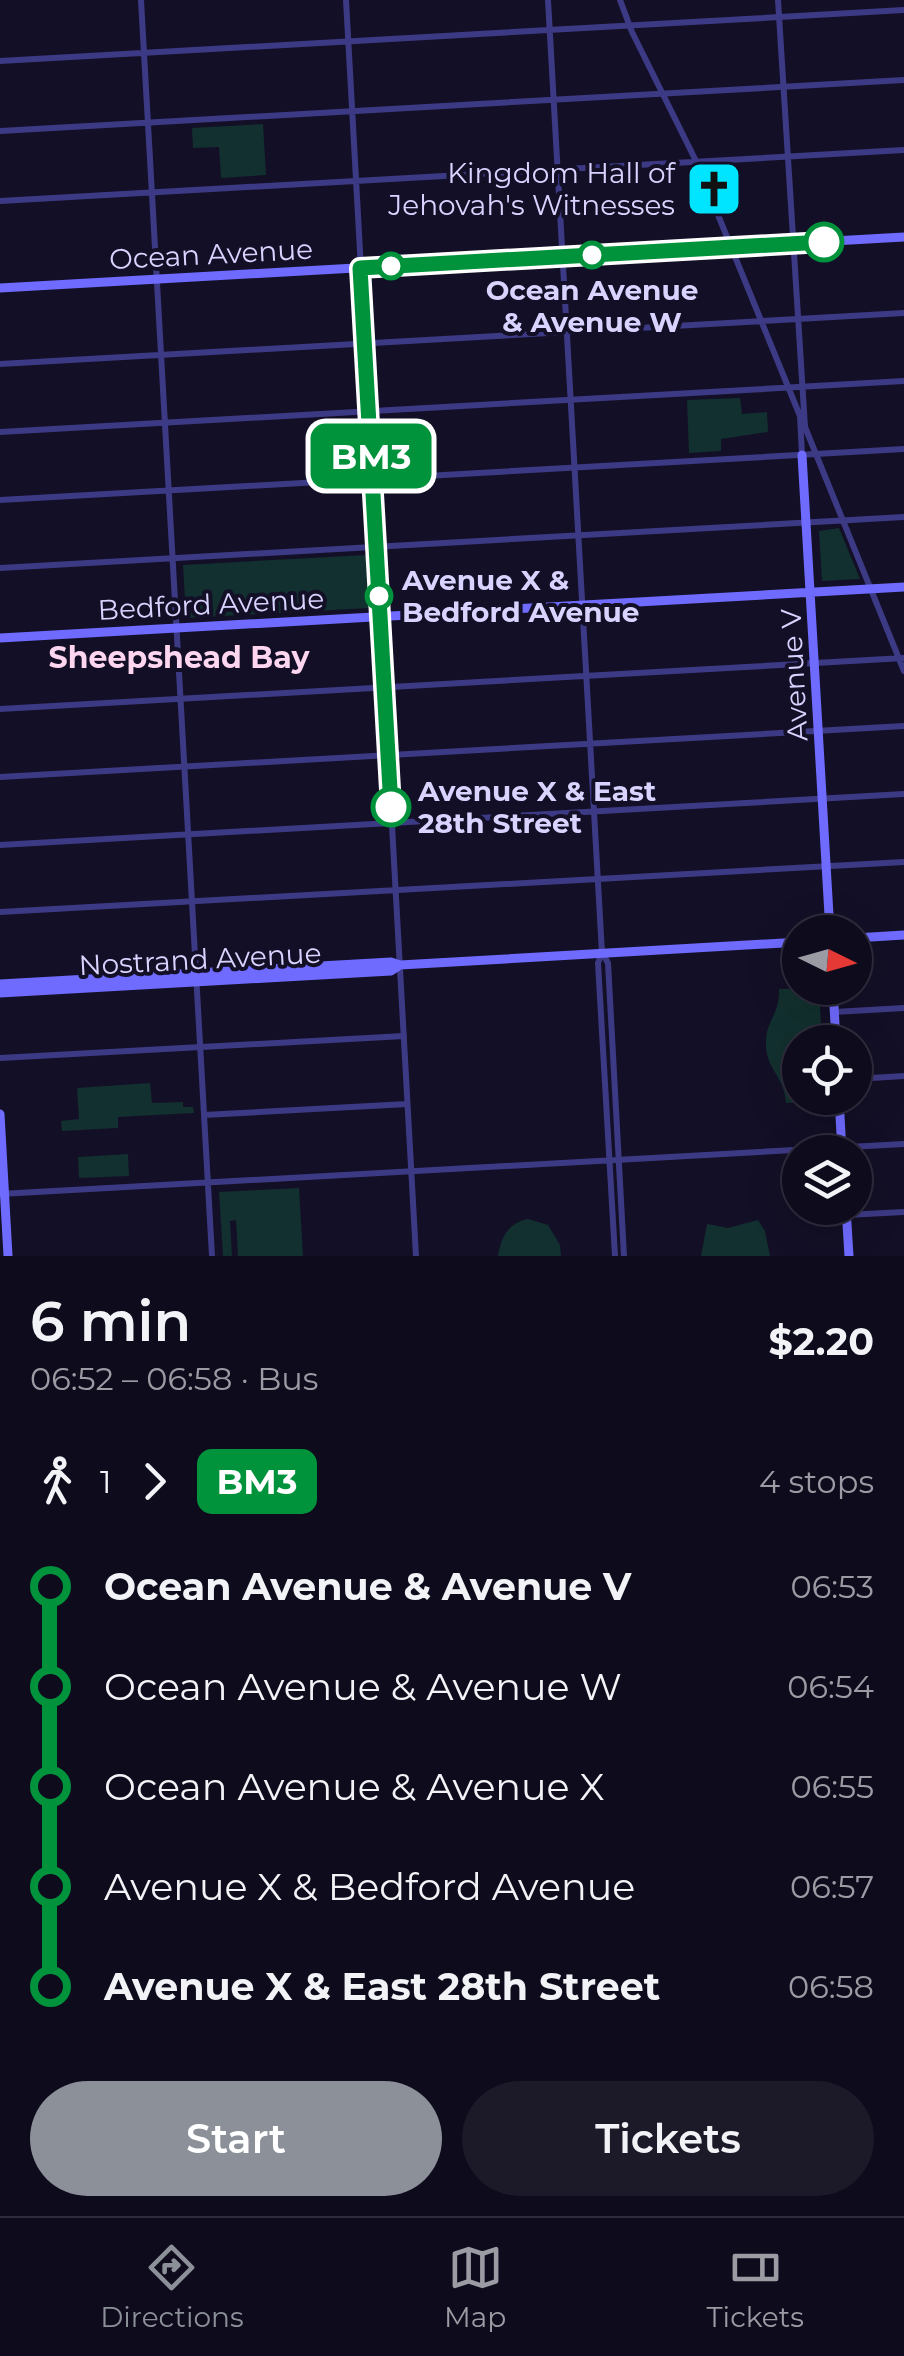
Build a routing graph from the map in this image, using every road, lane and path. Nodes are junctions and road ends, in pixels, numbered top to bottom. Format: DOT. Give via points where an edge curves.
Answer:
graph roads {
  1 [pos="142,0"];
  2 [pos="346,0"];
  3 [pos="548,0"];
  4 [pos="620,0"];
  5 [pos="778,0"];
  6 [pos="904,10"];
  7 [pos="779,17"];
  8 [pos="629,25"];
  9 [pos="550,30"];
  10 [pos="348,41"];
  11 [pos="144,52"];
  12 [pos="0,60"];
  13 [pos="904,80"];
  14 [pos="784,87"];
  15 [pos="662,94"];
  16 [pos="554,100"];
  17 [pos="352,111"];
  18 [pos="148,123"];
  19 [pos="0,131"];
  20 [pos="904,150"];
  21 [pos="787,156"];
  22 [pos="696,161"];
  23 [pos="558,169"];
  24 [pos="356,180"];
  25 [pos="152,192"];
  26 [pos="0,200"];
  27 [pos="904,238"];
  28 [pos="793,244"];
  29 [pos="730,248"];
  30 [pos="564,257"];
  31 [pos="360,268"];
  32 [pos="157,279"];
  33 [pos="0,288"];
  34 [pos="904,313"];
  35 [pos="796,319"];
  36 [pos="761,321"];
  37 [pos="567,332"];
  38 [pos="365,343"];
  39 [pos="161,355"];
  40 [pos="0,364"];
  41 [pos="904,381"];
  42 [pos="802,387"];
  43 [pos="788,388"];
  44 [pos="571,400"];
  45 [pos="368,411"];
  46 [pos="165,422"];
  47 [pos="0,432"];
  48 [pos="904,449"];
  49 [pos="816,454"];
  50 [pos="802,455"];
  51 [pos="575,468"];
  52 [pos="372,479"];
  53 [pos="169,490"];
  54 [pos="0,500"];
  55 [pos="904,517"];
  56 [pos="844,521"];
  57 [pos="806,522"];
  58 [pos="578,536"];
  59 [pos="376,546"];
  60 [pos="173,558"];
  61 [pos="0,568"];
  62 [pos="904,588"];
  63 [pos="871,590"];
  64 [pos="812,593"];
  65 [pos="582,606"];
  66 [pos="380,617"];
  67 [pos="177,628"];
  68 [pos="0,638"];
  69 [pos="901,658"];
  70 [pos="816,663"];
  71 [pos="904,671"];
  72 [pos="586,676"];
  73 [pos="384,686"];
  74 [pos="180,699"];
  75 [pos="0,709"];
  76 [pos="904,726"];
  77 [pos="819,731"];
  78 [pos="590,744"];
  79 [pos="388,755"];
  80 [pos="184,766"];
  81 [pos="0,777"];
  82 [pos="904,794"];
  83 [pos="823,799"];
  84 [pos="594,812"];
  85 [pos="392,822"];
  86 [pos="188,834"];
  87 [pos="0,844"];
  88 [pos="904,862"];
  89 [pos="827,866"];
  90 [pos="598,879"];
  91 [pos="396,890"];
  92 [pos="192,901"];
  93 [pos="0,912"];
  94 [pos="829,915"];
  95 [pos="904,936"];
  96 [pos="872,937"];
  97 [pos="782,943"];
  98 [pos="602,953"];
  99 [pos="400,965"];
  100 [pos="196,976"];
  101 [pos="0,984"];
  102 [pos="0,993"];
  103 [pos="834,1005"];
  104 [pos="904,1008"];
  105 [pos="834,1012"];
  106 [pos="835,1025"];
  107 [pos="404,1036"];
  108 [pos="200,1048"];
  109 [pos="0,1058"];
  110 [pos="904,1076"];
  111 [pos="872,1078"];
  112 [pos="408,1104"];
  113 [pos="0,1114"];
  114 [pos="204,1116"];
  115 [pos="0,1126"];
  116 [pos="904,1144"];
  117 [pos="872,1147"];
  118 [pos="782,1153"];
  119 [pos="614,1160"];
  120 [pos="412,1172"];
  121 [pos="208,1184"];
  122 [pos="2,1194"];
  123 [pos="872,1211"];
  124 [pos="904,1212"];
  125 [pos="847,1225"];
  126 [pos="8,1256"];
  127 [pos="212,1256"];
  128 [pos="416,1256"];
  129 [pos="616,1256"];
  130 [pos="624,1256"];
  131 [pos="848,1256"];
  1 -- 11 [label="street"];
  2 -- 10 [label="street"];
  3 -- 9 [label="street"];
  4 -- 8 [label="street"];
  5 -- 7 [label="street"];
  6 -- 7 [label="street"];
  7 -- 8 [label="street"];
  7 -- 14 [label="street"];
  8 -- 9 [label="street"];
  8 -- 15 [label="street"];
  9 -- 10 [label="street"];
  9 -- 16 [label="street"];
  10 -- 11 [label="street"];
  10 -- 17 [label="street"];
  11 -- 12 [label="street"];
  11 -- 18 [label="street"];
  13 -- 14 [label="street"];
  14 -- 15 [label="street"];
  14 -- 21 [label="street"];
  15 -- 16 [label="street"];
  15 -- 22 [label="street"];
  16 -- 17 [label="street"];
  16 -- 23 [label="street"];
  17 -- 18 [label="street"];
  17 -- 24 [label="street"];
  18 -- 19 [label="street"];
  18 -- 25 [label="street"];
  20 -- 21 [label="street"];
  21 -- 22 [label="street"];
  21 -- 28 [label="street"];
  22 -- 23 [label="street"];
  22 -- 29 [label="street"];
  23 -- 24 [label="street"];
  23 -- 30 [label="street"];
  24 -- 25 [label="street"];
  24 -- 31 [label="street"];
  25 -- 26 [label="street"];
  25 -- 32 [label="street"];
  27 -- 28 [label="main road, Ocean Avenue"];
  28 -- 29 [label="main road, Ocean Avenue"];
  28 -- 35 [label="street"];
  29 -- 30 [label="main road, Ocean Avenue"];
  29 -- 36 [label="street"];
  30 -- 31 [label="main road, Ocean Avenue"];
  30 -- 37 [label="street"];
  31 -- 32 [label="main road, Ocean Avenue"];
  31 -- 38 [label="street"];
  32 -- 33 [label="main road, Ocean Avenue"];
  32 -- 39 [label="street"];
  34 -- 35 [label="street"];
  35 -- 36 [label="street"];
  35 -- 42 [label="street"];
  36 -- 37 [label="street"];
  36 -- 43 [label="street"];
  37 -- 38 [label="street"];
  37 -- 44 [label="street"];
  38 -- 39 [label="street"];
  38 -- 45 [label="street"];
  39 -- 40 [label="street"];
  39 -- 46 [label="street"];
  41 -- 42 [label="street"];
  42 -- 43 [label="street"];
  42 -- 49 [label="street" via="805,428"];
  43 -- 44 [label="street"];
  43 -- 50 [label="street, Avenue V" via="800,416"];
  44 -- 45 [label="street"];
  44 -- 51 [label="street"];
  45 -- 46 [label="street"];
  45 -- 52 [label="street"];
  46 -- 47 [label="street"];
  46 -- 53 [label="street"];
  48 -- 49 [label="street"];
  49 -- 50 [label="street"];
  49 -- 56 [label="street"];
  50 -- 51 [label="street"];
  50 -- 57 [label="main road, Avenue V"];
  51 -- 52 [label="street"];
  51 -- 58 [label="street"];
  52 -- 53 [label="street"];
  52 -- 59 [label="street"];
  53 -- 54 [label="street"];
  53 -- 60 [label="street"];
  55 -- 56 [label="street"];
  56 -- 57 [label="street"];
  56 -- 63 [label="street"];
  57 -- 58 [label="street"];
  57 -- 64 [label="main road, Avenue V"];
  58 -- 59 [label="street"];
  58 -- 65 [label="street"];
  59 -- 60 [label="street"];
  59 -- 66 [label="street"];
  60 -- 61 [label="street"];
  60 -- 67 [label="street"];
  62 -- 63 [label="main road, Bedford Avenue"];
  63 -- 64 [label="main road, Bedford Avenue"];
  63 -- 69 [label="street"];
  64 -- 65 [label="main road, Bedford Avenue"];
  64 -- 70 [label="main road, Avenue V"];
  65 -- 66 [label="main road, Bedford Avenue"];
  65 -- 72 [label="street"];
  66 -- 67 [label="main road, Bedford Avenue"];
  66 -- 73 [label="street"];
  67 -- 68 [label="main road, Bedford Avenue"];
  67 -- 74 [label="street"];
  69 -- 70 [label="street"];
  69 -- 71 [label="street"];
  70 -- 72 [label="street"];
  70 -- 77 [label="main road, Avenue V"];
  72 -- 73 [label="street"];
  72 -- 78 [label="street"];
  73 -- 74 [label="street"];
  73 -- 79 [label="street"];
  74 -- 75 [label="street"];
  74 -- 80 [label="street"];
  76 -- 77 [label="street"];
  77 -- 78 [label="street"];
  77 -- 83 [label="main road, Avenue V"];
  78 -- 79 [label="street"];
  78 -- 84 [label="street"];
  79 -- 80 [label="street"];
  79 -- 85 [label="street"];
  80 -- 81 [label="street"];
  80 -- 86 [label="street"];
  82 -- 83 [label="street"];
  83 -- 84 [label="street"];
  83 -- 89 [label="main road, Avenue V"];
  84 -- 85 [label="street"];
  84 -- 90 [label="street"];
  85 -- 86 [label="street"];
  85 -- 91 [label="street"];
  86 -- 87 [label="street"];
  86 -- 92 [label="street"];
  88 -- 89 [label="street"];
  89 -- 90 [label="street"];
  89 -- 94 [label="main road, Avenue V"];
  90 -- 91 [label="street"];
  90 -- 98 [label="street"];
  91 -- 92 [label="street"];
  91 -- 99 [label="street"];
  92 -- 93 [label="street"];
  92 -- 100 [label="street"];
  95 -- 96 [label="main road"];
  97 -- 98 [label="main road, Nostrand Avenue"];
  98 -- 99 [label="main road, Nostrand Avenue"];
  98 -- 119 [label="street"];
  99 -- 100 [label="main road, Nostrand Avenue"];
  99 -- 107 [label="street"];
  100 -- 101 [label="main road, Nostrand Avenue"];
  100 -- 102 [label="main road, Nostrand Avenue"];
  100 -- 108 [label="street"];
  103 -- 105 [label="main road"];
  104 -- 105 [label="street"];
  105 -- 106 [label="main road"];
  107 -- 108 [label="street"];
  107 -- 112 [label="street"];
  108 -- 109 [label="street"];
  108 -- 114 [label="street"];
  110 -- 111 [label="street"];
  112 -- 114 [label="street"];
  112 -- 120 [label="street"];
  113 -- 115 [label="main road"];
  114 -- 121 [label="street"];
  115 -- 122 [label="main road"];
  116 -- 117 [label="street"];
  118 -- 119 [label="street"];
  119 -- 120 [label="street"];
  119 -- 129 [label="street"];
  119 -- 130 [label="street"];
  120 -- 121 [label="street"];
  120 -- 128 [label="street"];
  121 -- 122 [label="street"];
  121 -- 127 [label="street"];
  122 -- 126 [label="main road"];
  123 -- 124 [label="street"];
  125 -- 131 [label="main road"];
}
